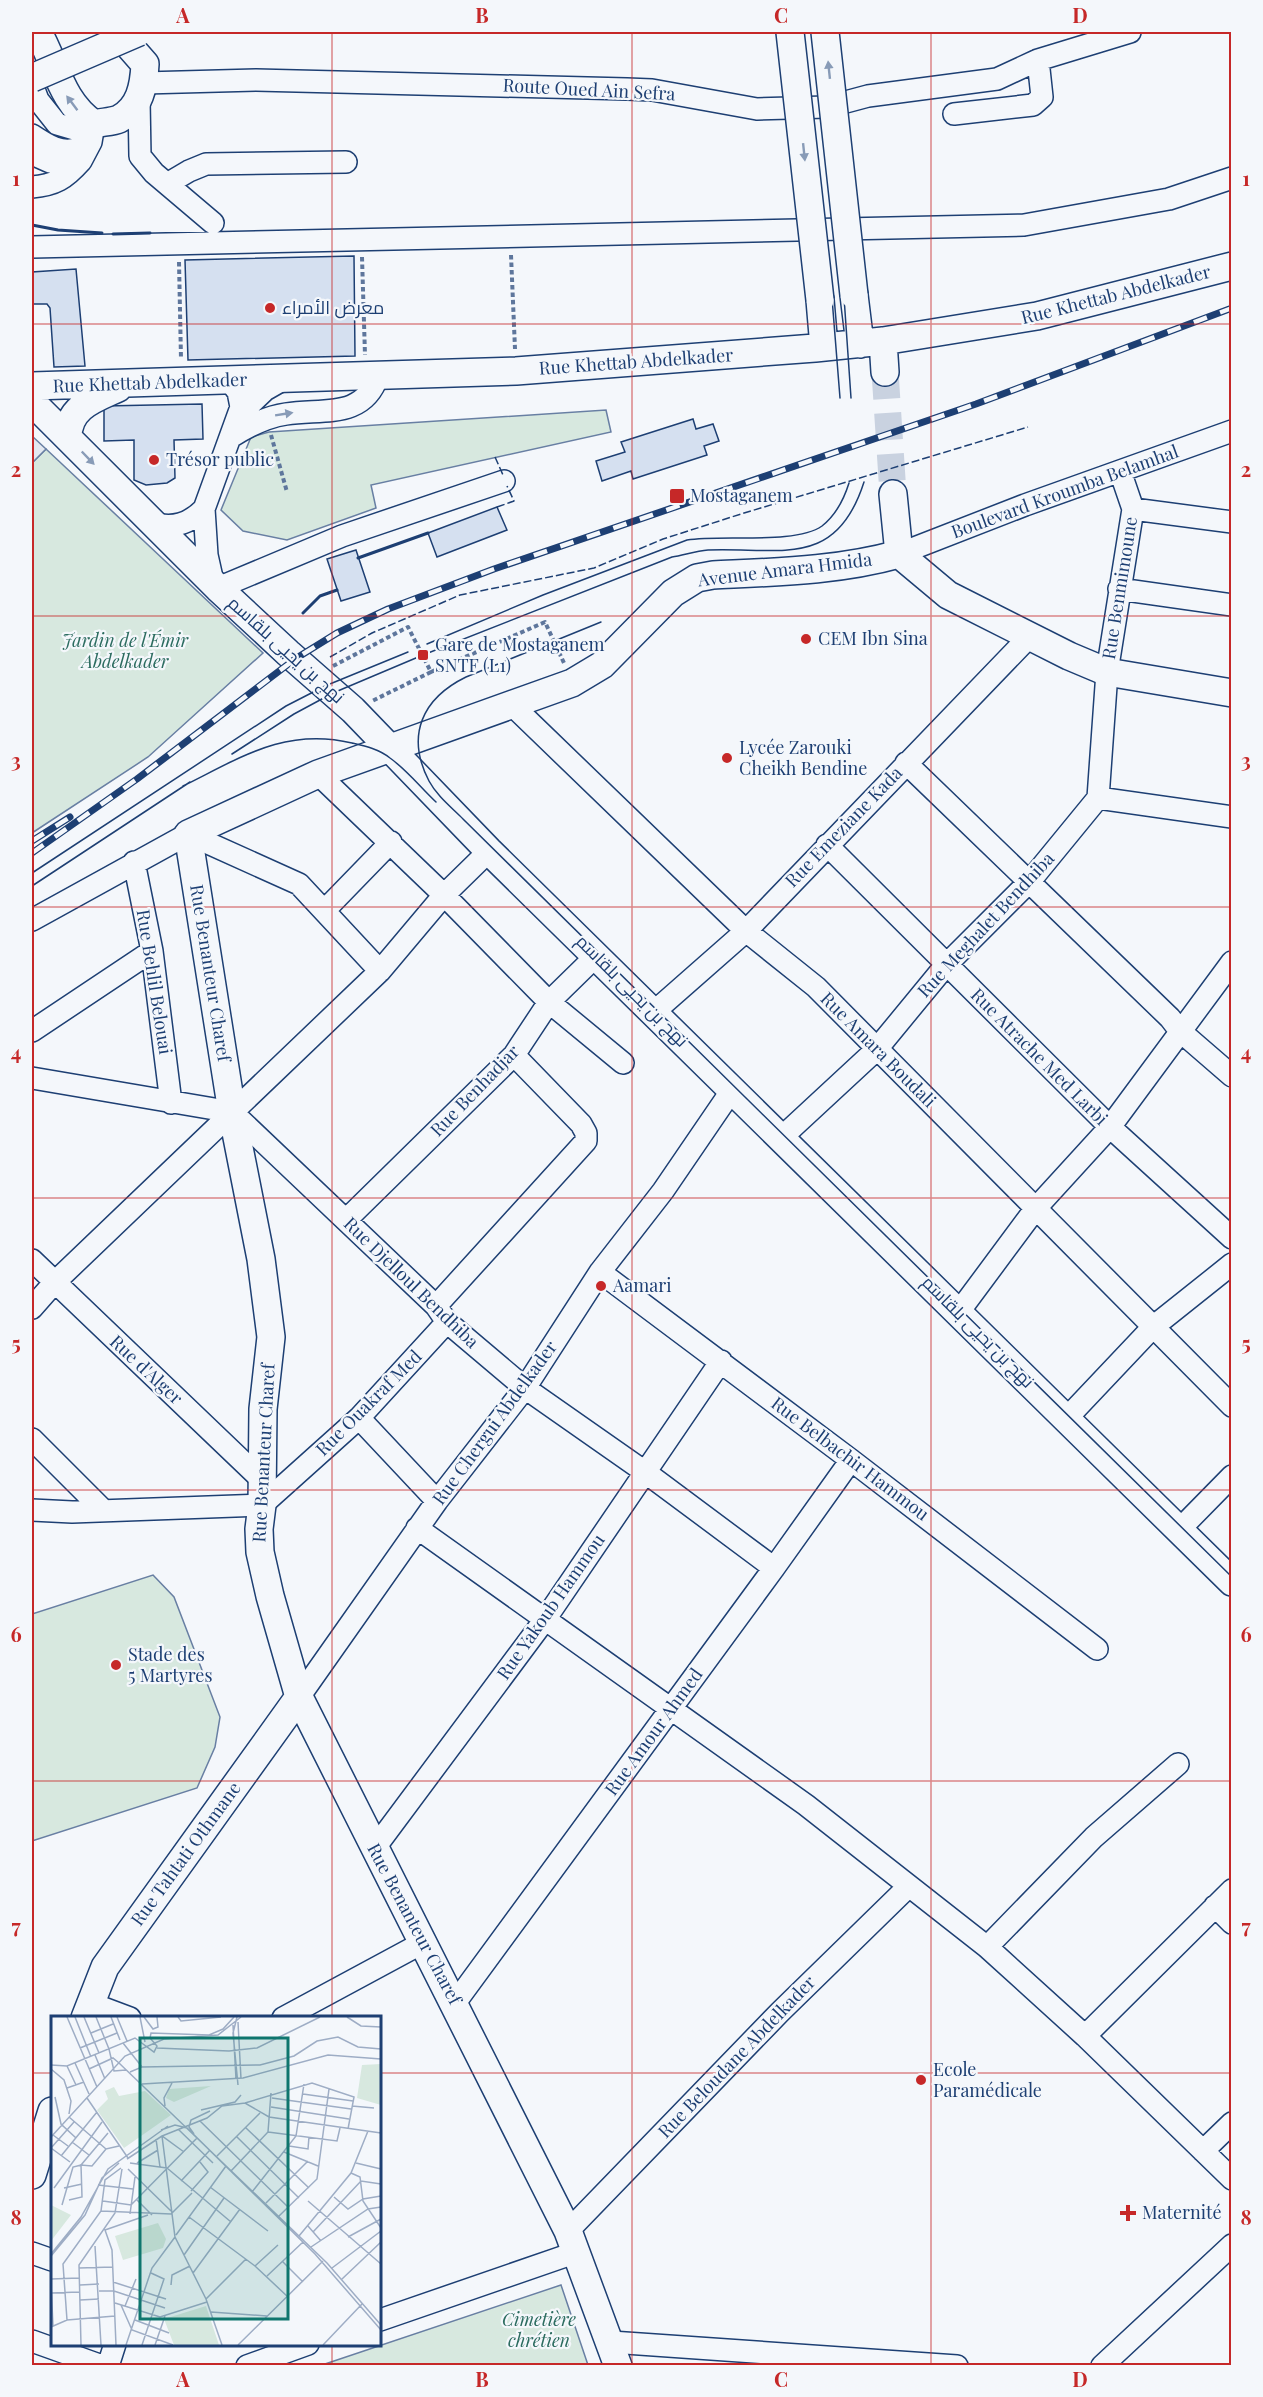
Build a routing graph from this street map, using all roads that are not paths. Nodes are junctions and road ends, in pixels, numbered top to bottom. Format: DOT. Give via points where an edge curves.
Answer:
graph roads {
  1 [pos="39,32"];
  2 [pos="117,32"];
  3 [pos="140,32"];
  4 [pos="790,32"];
  5 [pos="825,32"];
  6 [pos="1131,32"];
  7 [pos="1038,60"];
  8 [pos="32,78"];
  9 [pos="32,84"];
  10 [pos="141,92"];
  11 [pos="954,114"];
  12 [pos="32,135"];
  13 [pos="84,149"];
  14 [pos="32,154"];
  15 [pos="346,162"];
  16 [pos="32,175"];
  17 [pos="1232,177"];
  18 [pos="167,184"];
  19 [pos="32,187"];
  20 [pos="213,223"];
  21 [pos="32,247"];
  22 [pos="1232,266"];
  23 [pos="872,343"];
  24 [pos="824,347"];
  25 [pos="885,372"];
  26 [pos="371,376"];
  27 [pos="286,378"];
  28 [pos="229,380"];
  29 [pos="130,383"];
  30 [pos="32,386"];
  31 [pos="32,402"];
  32 [pos="240,414"];
  33 [pos="1232,431"];
  34 [pos="68,437"];
  35 [pos="231,437"];
  36 [pos="1120,471"];
  37 [pos="504,481"];
  38 [pos="893,494"];
  39 [pos="204,509"];
  40 [pos="1133,509"];
  41 [pos="1232,522"];
  42 [pos="152,523"];
  43 [pos="899,554"];
  44 [pos="215,585"];
  45 [pos="1119,589"];
  46 [pos="1232,605"];
  47 [pos="1030,636"];
  48 [pos="1107,672"];
  49 [pos="1232,693"];
  50 [pos="513,706"];
  51 [pos="390,748"];
  52 [pos="906,763"];
  53 [pos="318,774"];
  54 [pos="1098,798"];
  55 [pos="1232,818"];
  56 [pos="188,834"];
  57 [pos="390,842"];
  58 [pos="828,845"];
  59 [pos="489,851"];
  60 [pos="134,862"];
  61 [pos="1030,881"];
  62 [pos="444,895"];
  63 [pos="324,911"];
  64 [pos="32,920"];
  65 [pos="746,931"];
  66 [pos="152,951"];
  67 [pos="596,956"];
  68 [pos="946,965"];
  69 [pos="1229,969"];
  70 [pos="380,971"];
  71 [pos="549,1002"];
  72 [pos="654,1012"];
  73 [pos="32,1031"];
  74 [pos="1180,1031"];
  75 [pos="876,1050"];
  76 [pos="514,1055"];
  77 [pos="623,1063"];
  78 [pos="1232,1076"];
  79 [pos="32,1078"];
  80 [pos="732,1090"];
  81 [pos="171,1103"];
  82 [pos="232,1112"];
  83 [pos="1110,1127"];
  84 [pos="781,1138"];
  85 [pos="1036,1208"];
  86 [pos="346,1220"];
  87 [pos="1232,1238"];
  88 [pos="32,1260"];
  89 [pos="1232,1264"];
  90 [pos="600,1272"];
  91 [pos="54,1283"];
  92 [pos="32,1308"];
  93 [pos="958,1313"];
  94 [pos="441,1314"];
  95 [pos="1153,1327"];
  96 [pos="721,1361"];
  97 [pos="525,1388"];
  98 [pos="1232,1406"];
  99 [pos="359,1418"];
  100 [pos="1066,1419"];
  101 [pos="32,1440"];
  102 [pos="851,1460"];
  103 [pos="645,1472"];
  104 [pos="1232,1476"];
  105 [pos="262,1492"];
  106 [pos="437,1501"];
  107 [pos="32,1510"];
  108 [pos="104,1511"];
  109 [pos="72,1512"];
  110 [pos="32,1526"];
  111 [pos="417,1528"];
  112 [pos="1179,1530"];
  113 [pos="774,1568"];
  114 [pos="1232,1582"];
  115 [pos="546,1618"];
  116 [pos="1097,1649"];
  117 [pos="299,1697"];
  118 [pos="671,1708"];
  119 [pos="1178,1764"];
  120 [pos="374,1849"];
  121 [pos="909,1886"];
  122 [pos="1232,1890"];
  123 [pos="1215,1906"];
  124 [pos="1232,1923"];
  125 [pos="424,1942"];
  126 [pos="987,1947"];
  127 [pos="455,2003"];
  128 [pos="88,2010"];
  129 [pos="120,2016"];
  130 [pos="287,2016"];
  131 [pos="1085,2036"];
  132 [pos="51,2115"];
  133 [pos="1232,2123"];
  134 [pos="1203,2151"];
  135 [pos="38,2165"];
  136 [pos="1232,2179"];
  137 [pos="572,2241"];
  138 [pos="1232,2245"];
  139 [pos="32,2253"];
  140 [pos="51,2260"];
  141 [pos="381,2320"];
  142 [pos="32,2341"];
  143 [pos="114,2346"];
  144 [pos="302,2346"];
  145 [pos="615,2354"];
  146 [pos="102,2366"];
  147 [pos="108,2366"];
  148 [pos="247,2366"];
  149 [pos="957,2366"];
  150 [pos="1102,2366"];
  13 -- 1 [label="main road, one-way" via="83,116 68,100"];
  2 -- 10 [label="main road" via="145,64"];
  3 -- 8 [label="main road, bridge"];
  4 -- 24 [label="main road, one-way, bridge"];
  23 -- 5 [label="main road, one-way, bridge" via="855,295"];
  6 -- 7 [label="street, Route Oued Ain Sefra"];
  7 -- 10 [label="street, Route Oued Ain Sefra" via="997,80 796,109 757,109 627,89 256,80"];
  7 -- 11 [label="street" via="1042,97 1033,105"];
  9 -- 13 [label="street" via="38,100 57,124 81,131"];
  10 -- 13 [label="main road"];
  10 -- 18 [label="street" via="140,156"];
  12 -- 13 [label="street" via="70,152"];
  13 -- 14 [label="street" via="50,162"];
  13 -- 16 [label="street"];
  13 -- 19 [label="street" via="50,186"];
  15 -- 18 [label="street" via="206,164"];
  17 -- 21 [label="street" via="1170,199 1024,225"];
  18 -- 20 [label="street"];
  22 -- 23 [label="main road, Rue Khettab Abdelkader" via="1037,316"];
  23 -- 24 [label="main road, Rue Khettab Abdelkader"];
  23 -- 25 [label="main road"];
  24 -- 26 [label="main road, Rue Khettab Abdelkader" via="516,371"];
  26 -- 27 [label="main road, Rue Khettab Abdelkader"];
  35 -- 26 [label="street, one-way" via="266,419 288,413 336,411 352,406 369,393"];
  27 -- 28 [label="main road, Rue Khettab Abdelkader"];
  27 -- 32 [label="street"];
  28 -- 29 [label="main road, Rue Khettab Abdelkader"];
  28 -- 32 [label="street" via="241,399"];
  29 -- 30 [label="main road, Rue Khettab Abdelkader"];
  29 -- 34 [label="main road" via="79,408 71,418"];
  31 -- 34 [label="main road, نهج بن يحيى بلقاسم"];
  32 -- 35 [label="street"];
  33 -- 36 [label="street, Boulevard Kroumba Belamhal"];
  34 -- 42 [label="main road, نهج بن يحيى بلقاسم, one-way"];
  35 -- 39 [label="street"];
  36 -- 40 [label="street, Rue Benmimoune"];
  36 -- 43 [label="street, Boulevard Kroumba Belamhal"];
  37 -- 44 [label="street" via="342,536"];
  38 -- 43 [label="main road"];
  39 -- 42 [label="street" via="175,526"];
  39 -- 44 [label="street" via="207,555"];
  40 -- 41 [label="street"];
  40 -- 45 [label="street, Rue Benmimoune"];
  42 -- 44 [label="main road, نهج بن يحيى بلقاسم"];
  43 -- 47 [label="main road" via="948,595"];
  43 -- 50 [label="main road, Avenue Amara Hmida" via="820,570 697,578 673,593 602,665 572,683"];
  44 -- 51 [label="main road, نهج بن يحيى بلقاسم"];
  45 -- 46 [label="street"];
  45 -- 48 [label="street, Rue Benmimoune"];
  47 -- 48 [label="main road"];
  47 -- 52 [label="street, Rue Emeziane Kada"];
  48 -- 49 [label="main road"];
  48 -- 54 [label="street"];
  50 -- 51 [label="main road, Avenue Amara Hmida"];
  50 -- 65 [label="street, Rue Amara Boudali"];
  51 -- 53 [label="main road"];
  51 -- 59 [label="main road, نهج بن يحيى بلقاسم"];
  52 -- 58 [label="street, Rue Emeziane Kada"];
  52 -- 61 [label="street"];
  53 -- 56 [label="main road"];
  53 -- 57 [label="street"];
  54 -- 55 [label="street"];
  54 -- 61 [label="street, Rue Meghalet Bendhiba"];
  56 -- 60 [label="street"];
  56 -- 63 [label="street" via="299,884"];
  56 -- 82 [label="main road, Rue Benanteur Charef"];
  57 -- 62 [label="street"];
  57 -- 63 [label="street"];
  58 -- 65 [label="street, Rue Emeziane Kada"];
  58 -- 68 [label="street, Rue Atrache Med Larbi"];
  59 -- 62 [label="street"];
  59 -- 67 [label="main road, نهج بن يحيى بلقاسم"];
  60 -- 64 [label="street"];
  60 -- 66 [label="street, Rue Behlil Belouai"];
  61 -- 68 [label="street, Rue Meghalet Bendhiba"];
  61 -- 74 [label="street"];
  62 -- 70 [label="street"];
  62 -- 71 [label="street"];
  63 -- 70 [label="street"];
  65 -- 72 [label="street, Rue Emeziane Kada"];
  65 -- 75 [label="street, Rue Amara Boudali" via="816,987"];
  66 -- 73 [label="street"];
  66 -- 81 [label="street, Rue Behlil Belouai"];
  67 -- 71 [label="street, Rue Benhadjar"];
  67 -- 72 [label="main road, نهج بن يحيى بلقاسم"];
  68 -- 75 [label="street, Rue Meghalet Bendhiba"];
  68 -- 83 [label="street, Rue Atrache Med Larbi"];
  69 -- 74 [label="street"];
  70 -- 82 [label="street"];
  71 -- 76 [label="street, Rue Benhadjar"];
  71 -- 77 [label="street"];
  72 -- 80 [label="main road, نهج بن يحيى بلقاسم"];
  74 -- 78 [label="street"];
  74 -- 83 [label="street"];
  75 -- 84 [label="street, Rue Meghalet Bendhiba"];
  75 -- 85 [label="street, Rue Amara Boudali"];
  76 -- 86 [label="street, Rue Benhadjar"];
  76 -- 94 [label="street, Rue Ouakraf Med" via="581,1124 586,1142"];
  79 -- 81 [label="street"];
  80 -- 84 [label="main road, نهج بن يحيى بلقاسم"];
  80 -- 90 [label="street, Rue Chergui Abdelkader" via="663,1191"];
  81 -- 82 [label="street"];
  82 -- 86 [label="street, Rue Djelloul Bendhiba"];
  82 -- 91 [label="street"];
  82 -- 105 [label="main road, Rue Benanteur Charef" via="261,1259 271,1336 263,1408"];
  83 -- 85 [label="street"];
  83 -- 87 [label="street, Rue Atrache Med Larbi"];
  84 -- 93 [label="main road, نهج بن يحيى بلقاسم"];
  85 -- 93 [label="street"];
  85 -- 95 [label="street, Rue Amara Boudali"];
  86 -- 94 [label="street, Rue Djelloul Bendhiba"];
  88 -- 91 [label="street, Rue d'Alger"];
  89 -- 95 [label="street"];
  90 -- 96 [label="street, Rue Belbachir Hammou"];
  90 -- 97 [label="street, Rue Chergui Abdelkader"];
  91 -- 92 [label="street"];
  91 -- 105 [label="street, Rue d'Alger"];
  93 -- 100 [label="main road, نهج بن يحيى بلقاسم"];
  94 -- 97 [label="street, Rue Djelloul Bendhiba"];
  94 -- 99 [label="street, Rue Ouakraf Med"];
  95 -- 98 [label="street, Rue Amara Boudali"];
  95 -- 100 [label="street"];
  96 -- 102 [label="street, Rue Belbachir Hammou"];
  96 -- 103 [label="street, Rue Yakoub Hammou"];
  97 -- 103 [label="street, Rue Djelloul Bendhiba"];
  97 -- 106 [label="street, Rue Chergui Abdelkader"];
  99 -- 105 [label="street, Rue Ouakraf Med"];
  99 -- 106 [label="street"];
  100 -- 112 [label="main road, نهج بن يحيى بلقاسم"];
  101 -- 108 [label="street"];
  102 -- 113 [label="street, Rue Amour Ahmed"];
  102 -- 116 [label="street, Rue Belbachir Hammou"];
  103 -- 113 [label="street, Rue Djelloul Bendhiba"];
  103 -- 115 [label="street, Rue Yakoub Hammou"];
  104 -- 112 [label="street"];
  105 -- 108 [label="street"];
  105 -- 117 [label="main road, Rue Benanteur Charef" via="260,1552"];
  106 -- 111 [label="street, Rue Chergui Abdelkader"];
  107 -- 109 [label="street"];
  108 -- 109 [label="street"];
  109 -- 110 [label="street"];
  111 -- 115 [label="street"];
  111 -- 117 [label="street, Rue Chergui Abdelkader"];
  112 -- 114 [label="main road, نهج بن يحيى بلقاسم"];
  113 -- 118 [label="street, Rue Amour Ahmed"];
  115 -- 118 [label="street"];
  115 -- 120 [label="street, Rue Yakoub Hammou"];
  117 -- 120 [label="main road, Rue Benanteur Charef"];
  117 -- 128 [label="main road, Rue Tahtati Othmane" via="105,1967"];
  118 -- 121 [label="street" via="806,1805"];
  118 -- 127 [label="street, Rue Amour Ahmed"];
  119 -- 126 [label="street" via="1094,1838"];
  120 -- 125 [label="main road, Rue Benanteur Charef"];
  121 -- 126 [label="street"];
  121 -- 137 [label="street, Rue Beloudane Abdelkader" via="780,2012"];
  122 -- 123 [label="street"];
  123 -- 124 [label="street"];
  123 -- 131 [label="street"];
  125 -- 127 [label="main road, Rue Benanteur Charef"];
  125 -- 130 [label="street"];
  126 -- 131 [label="street"];
  127 -- 137 [label="main road, Rue Benanteur Charef"];
  128 -- 129 [label="street"];
  131 -- 134 [label="street"];
  132 -- 135 [label="main road"];
  133 -- 134 [label="street"];
  134 -- 136 [label="street"];
  137 -- 141 [label="street, Rue Beloudane Abdelkader"];
  137 -- 145 [label="main road, Rue Benanteur Charef"];
  138 -- 150 [label="street"];
  139 -- 140 [label="street"];
  142 -- 146 [label="street"];
  143 -- 147 [label="street"];
  144 -- 148 [label="street"];
  145 -- 149 [label="street"];
}
